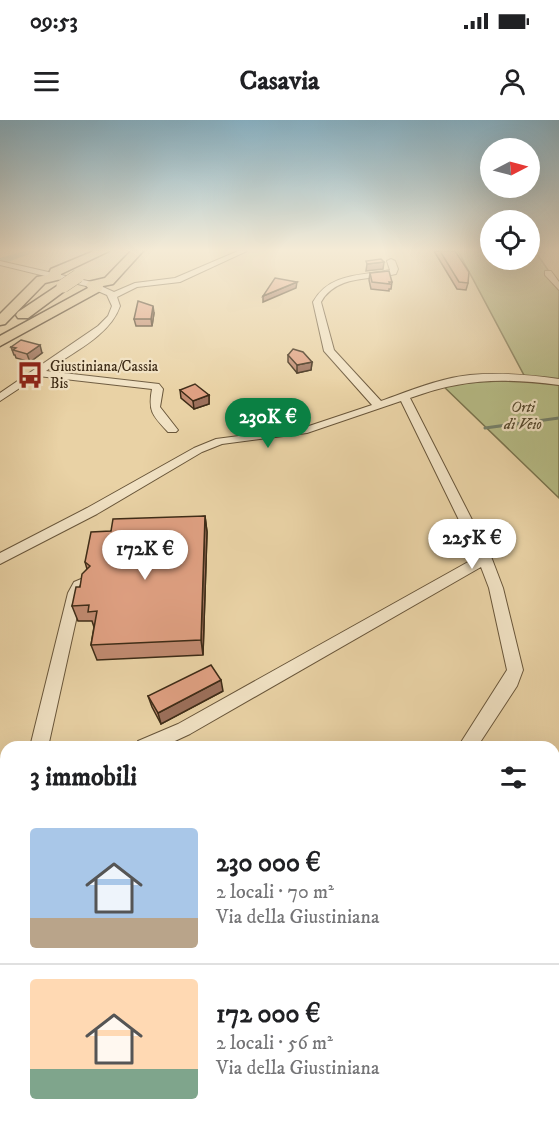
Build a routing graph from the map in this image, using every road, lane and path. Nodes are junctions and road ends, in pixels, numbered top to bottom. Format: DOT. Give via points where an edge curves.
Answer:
graph roads {
  1 [pos="24,298"];
  2 [pos="57,298"];
  3 [pos="61,298"];
  4 [pos="82,298"];
  5 [pos="104,298"];
  6 [pos="320,298"];
  7 [pos="0,321"];
  8 [pos="0,330"];
  9 [pos="0,337"];
  10 [pos="0,342"];
  11 [pos="37,373"];
  12 [pos="559,382"];
  13 [pos="404,397"];
  14 [pos="0,398"];
  15 [pos="379,406"];
  16 [pos="172,430"];
  17 [pos="0,559"];
  18 [pos="485,559"];
  19 [pos="86,582"];
  20 [pos="40,741"];
  21 [pos="157,741"];
  22 [pos="471,741"];
  1 -- 7 [label="highway"];
  2 -- 8 [label="highway"];
  3 -- 9 [label="highway"];
  4 -- 10 [label="highway"];
  5 -- 11 [label="street" via="116,310 108,322"];
  6 -- 15 [label="street" via="317,302 329,351"];
  11 -- 14 [label="street"];
  11 -- 16 [label="street" via="155,386 159,389 153,401 155,410"];
  12 -- 13 [label="street" via="517,377 469,378"];
  13 -- 15 [label="street"];
  13 -- 18 [label="street"];
  15 -- 17 [label="street" via="307,430 212,444"];
  18 -- 21 [label="street"];
  18 -- 22 [label="street" via="496,588 515,670"];
  19 -- 20 [label="street" via="75,593"];
}
